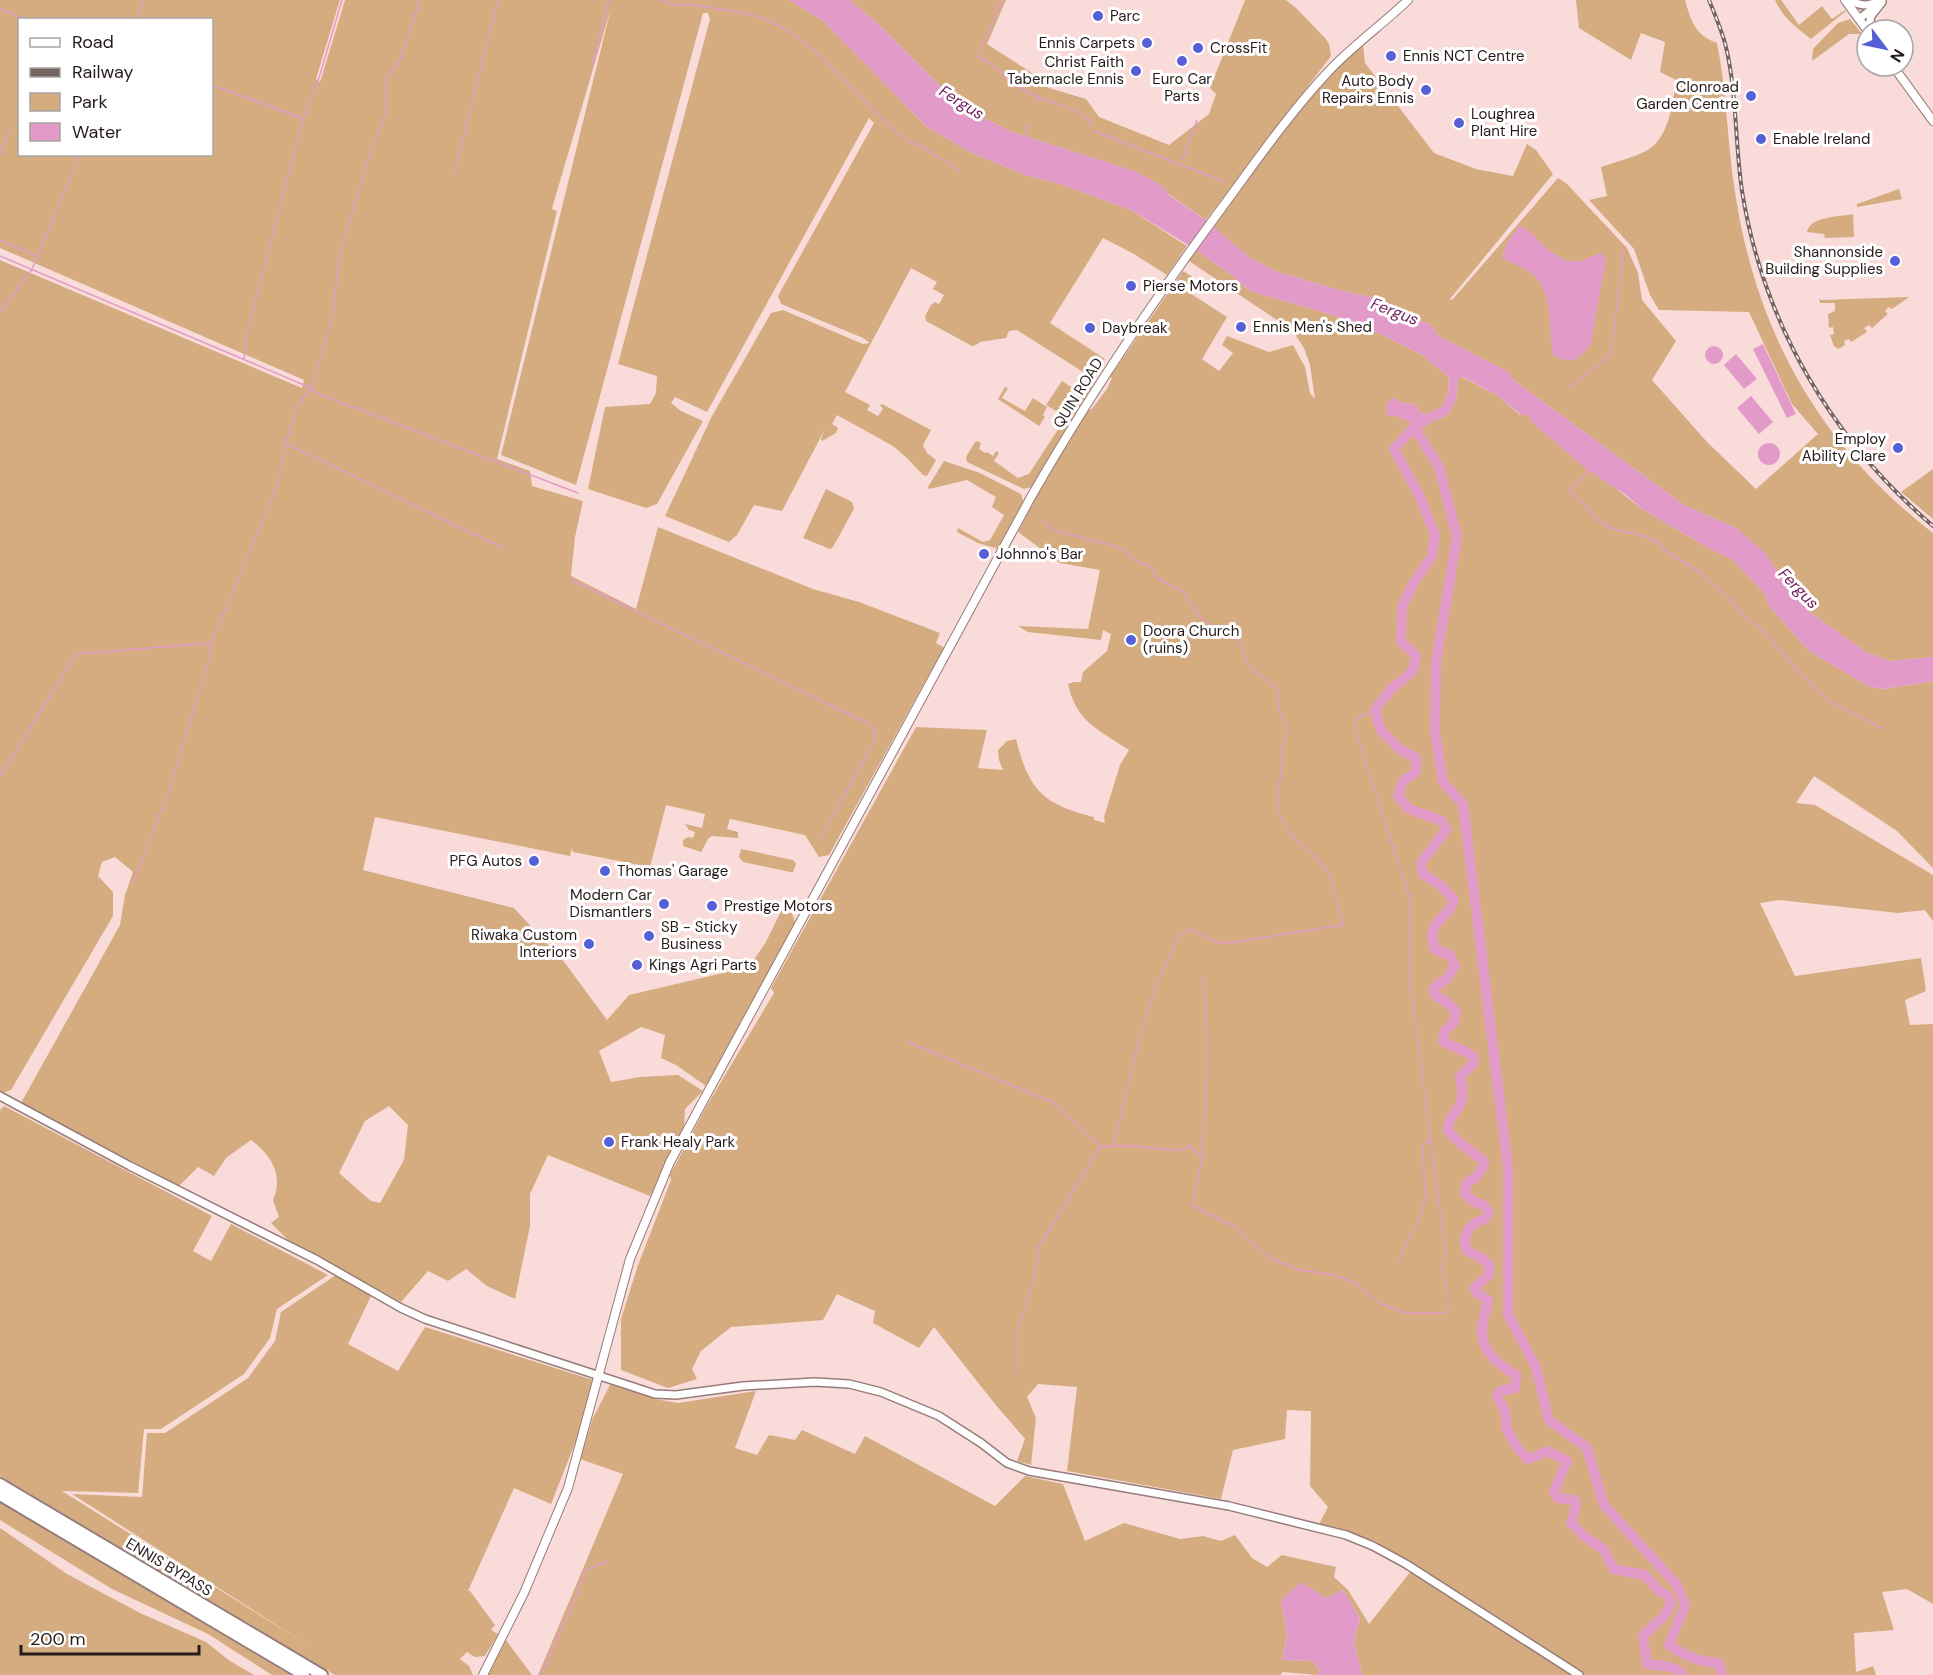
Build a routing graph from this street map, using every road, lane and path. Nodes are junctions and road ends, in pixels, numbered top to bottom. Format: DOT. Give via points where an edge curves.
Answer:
graph roads {
  1 [pos="1408,0"];
  2 [pos="1847,0"];
  3 [pos="1883,0"];
  4 [pos="1857,18"];
  5 [pos="1859,18"];
  6 [pos="1871,18"];
  7 [pos="1902,78"];
  8 [pos="1933,121"];
  9 [pos="0,1096"];
  10 [pos="599,1374"];
  11 [pos="0,1484"];
  12 [pos="0,1495"];
  13 [pos="304,1675"];
  14 [pos="322,1675"];
  15 [pos="483,1675"];
  16 [pos="1580,1675"];
  1 -- 10 [label="main road, QUIN ROAD" via="1328,73 1274,138 1186,256 1054,457 670,1162 630,1259"];
  2 -- 3 [label="street" via="1863,6"];
  2 -- 4 [label="main road"];
  3 -- 5 [label="street"];
  3 -- 6 [label="street"];
  7 -- 8 [label="main road"];
  9 -- 10 [label="street" via="317,1260 401,1308"];
  10 -- 15 [label="main road, QUIN ROAD" via="568,1488 524,1593"];
  10 -- 16 [label="street" via="665,1395 815,1382 849,1384 881,1392 939,1416 1007,1463 1029,1472 1229,1506 1346,1535 1406,1564"];
  11 -- 14 [label="highway, ENNIS BYPASS"];
  12 -- 13 [label="highway, ENNIS BYPASS"];
}
